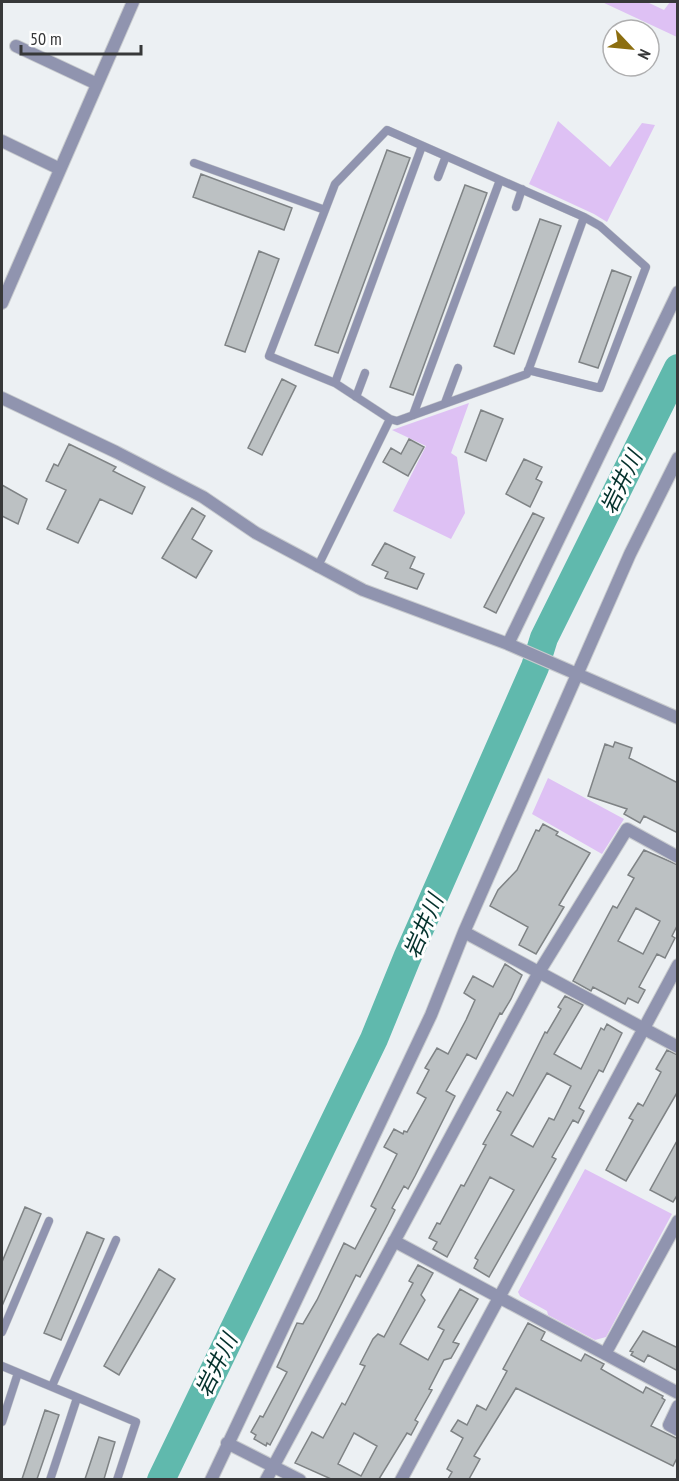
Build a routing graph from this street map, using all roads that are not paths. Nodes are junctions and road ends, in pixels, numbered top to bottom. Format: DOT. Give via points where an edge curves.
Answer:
graph roads {
  1 [pos="133,2"];
  2 [pos="16,46"];
  3 [pos="97,84"];
  4 [pos="2,141"];
  5 [pos="422,146"];
  6 [pos="446,156"];
  7 [pos="194,163"];
  8 [pos="60,169"];
  9 [pos="438,177"];
  10 [pos="500,180"];
  11 [pos="522,189"];
  12 [pos="516,207"];
  13 [pos="325,210"];
  14 [pos="584,217"];
  15 [pos="678,292"];
  16 [pos="2,303"];
  17 [pos="458,368"];
  18 [pos="528,370"];
  19 [pos="364,374"];
  20 [pos="335,383"];
  21 [pos="356,397"];
  22 [pos="2,398"];
  23 [pos="445,403"];
  24 [pos="413,415"];
  25 [pos="390,419"];
  26 [pos="678,458"];
  27 [pos="316,568"];
  28 [pos="512,646"];
  29 [pos="572,672"];
  30 [pos="678,718"];
  31 [pos="678,857"];
  32 [pos="464,932"];
  33 [pos="678,965"];
  34 [pos="539,972"];
  35 [pos="643,1028"];
  36 [pos="678,1047"];
  37 [pos="49,1221"];
  38 [pos="678,1221"];
  39 [pos="116,1240"];
  40 [pos="394,1241"];
  41 [pos="499,1297"];
  42 [pos="2,1332"];
  43 [pos="605,1354"];
  44 [pos="2,1366"];
  45 [pos="18,1373"];
  46 [pos="52,1386"];
  47 [pos="678,1393"];
  48 [pos="77,1398"];
  49 [pos="678,1406"];
  50 [pos="2,1422"];
  51 [pos="678,1430"];
  52 [pos="227,1443"];
  53 [pos="274,1466"];
  54 [pos="50,1479"];
  55 [pos="117,1479"];
  56 [pos="211,1479"];
  57 [pos="266,1479"];
  58 [pos="300,1479"];
  59 [pos="401,1479"];
  1 -- 3 [label="street"];
  2 -- 3 [label="street"];
  3 -- 8 [label="street"];
  4 -- 8 [label="street"];
  5 -- 6 [label="lane"];
  5 -- 13 [label="lane" via="387,130 335,184"];
  5 -- 20 [label="lane"];
  6 -- 9 [label="lane"];
  6 -- 10 [label="lane"];
  7 -- 13 [label="lane"];
  8 -- 16 [label="street"];
  10 -- 11 [label="lane"];
  10 -- 24 [label="lane"];
  11 -- 12 [label="lane"];
  11 -- 14 [label="lane"];
  13 -- 20 [label="lane" via="269,356"];
  14 -- 18 [label="lane"];
  14 -- 18 [label="lane" via="619,239 648,265 600,388"];
  15 -- 28 [label="street"];
  17 -- 23 [label="lane"];
  18 -- 23 [label="lane"];
  19 -- 21 [label="lane"];
  20 -- 21 [label="lane"];
  21 -- 25 [label="lane"];
  22 -- 27 [label="street" via="203,497"];
  23 -- 24 [label="lane"];
  24 -- 25 [label="lane" via="397,421"];
  25 -- 27 [label="lane"];
  26 -- 29 [label="street"];
  27 -- 28 [label="street" via="374,595"];
  28 -- 29 [label="street"];
  29 -- 30 [label="street"];
  29 -- 32 [label="street"];
  31 -- 34 [label="street" via="627,829"];
  32 -- 34 [label="street"];
  32 -- 52 [label="street" via="431,1015"];
  33 -- 35 [label="street"];
  34 -- 35 [label="street"];
  34 -- 40 [label="street"];
  35 -- 36 [label="street"];
  35 -- 41 [label="street"];
  37 -- 42 [label="lane"];
  38 -- 43 [label="street"];
  39 -- 46 [label="lane"];
  40 -- 41 [label="street"];
  40 -- 53 [label="street"];
  41 -- 43 [label="street"];
  41 -- 59 [label="street"];
  43 -- 47 [label="street"];
  44 -- 45 [label="lane"];
  45 -- 46 [label="lane"];
  45 -- 50 [label="lane"];
  46 -- 48 [label="lane"];
  48 -- 54 [label="lane"];
  48 -- 55 [label="lane" via="136,1422"];
  49 -- 51 [label="street" via="669,1425"];
  52 -- 53 [label="street"];
  52 -- 56 [label="street"];
  53 -- 57 [label="street"];
  53 -- 58 [label="street"];
}
